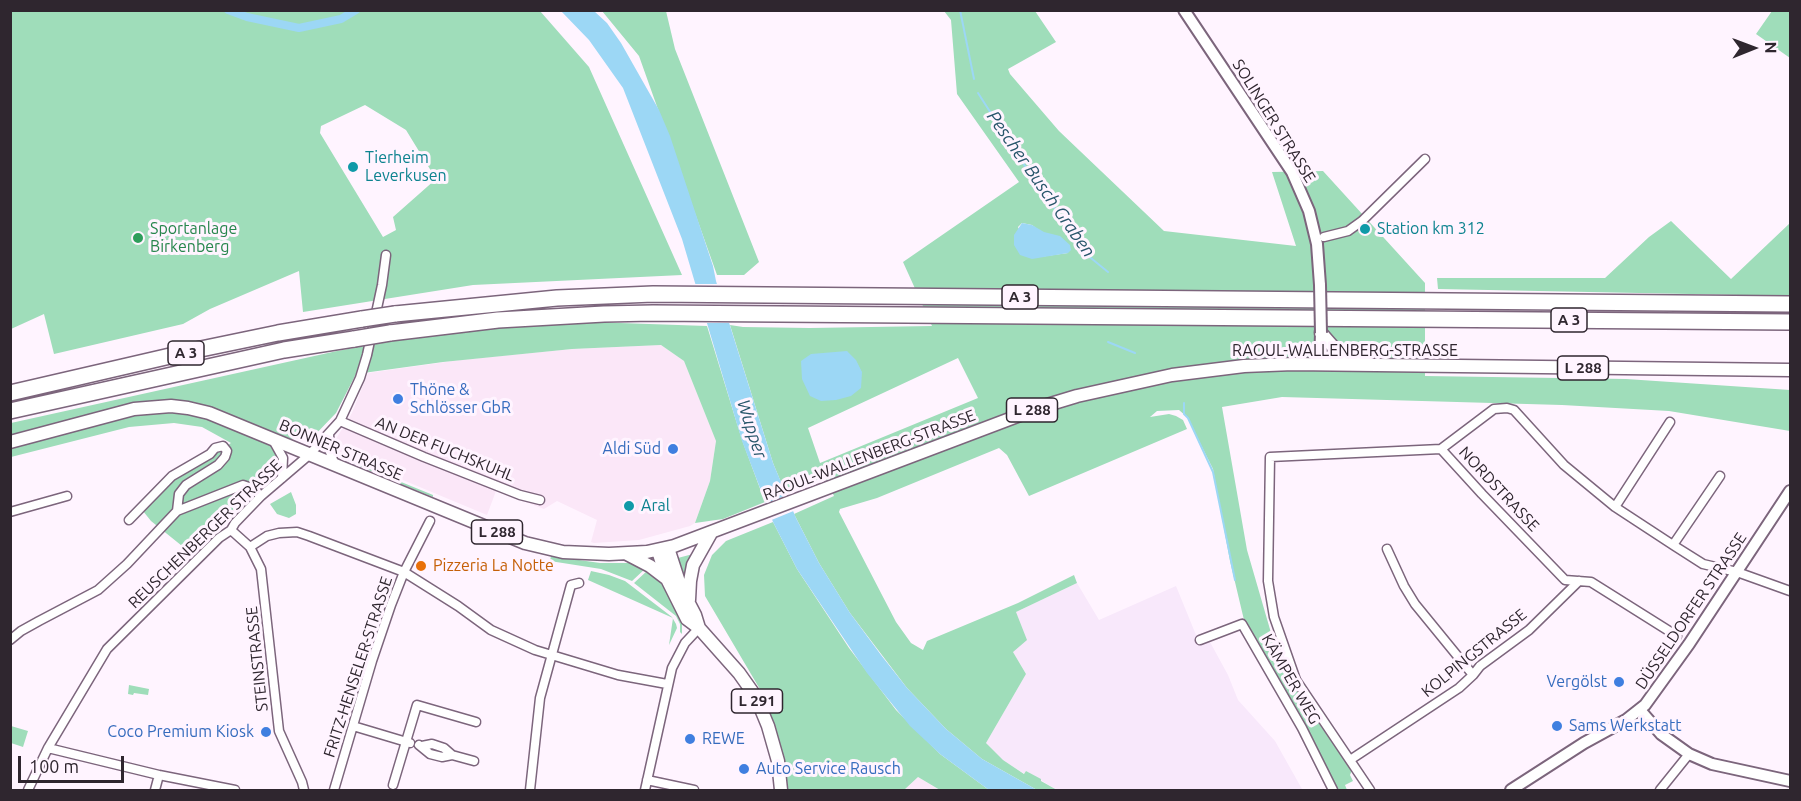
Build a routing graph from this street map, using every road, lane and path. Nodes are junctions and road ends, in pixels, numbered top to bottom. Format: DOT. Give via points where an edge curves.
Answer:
graph roads {
  1 [pos="1184,10"];
  2 [pos="1425,159"];
  3 [pos="1324,237"];
  4 [pos="386,255"];
  5 [pos="1791,304"];
  6 [pos="1791,322"];
  7 [pos="1321,333"];
  8 [pos="1320,364"];
  9 [pos="1370,365"];
  10 [pos="1791,370"];
  11 [pos="10,393"];
  12 [pos="10,411"];
  13 [pos="340,421"];
  14 [pos="1670,422"];
  15 [pos="329,434"];
  16 [pos="273,440"];
  17 [pos="10,442"];
  18 [pos="1441,449"];
  19 [pos="309,455"];
  20 [pos="336,466"];
  21 [pos="1720,476"];
  22 [pos="282,478"];
  23 [pos="1791,491"];
  24 [pos="67,496"];
  25 [pos="261,496"];
  26 [pos="540,500"];
  27 [pos="1615,507"];
  28 [pos="177,511"];
  29 [pos="10,512"];
  30 [pos="129,520"];
  31 [pos="430,521"];
  32 [pos="231,530"];
  33 [pos="711,533"];
  34 [pos="1673,545"];
  35 [pos="250,547"];
  36 [pos="663,549"];
  37 [pos="1387,549"];
  38 [pos="626,553"];
  39 [pos="404,572"];
  40 [pos="1737,572"];
  41 [pos="667,579"];
  42 [pos="1579,581"];
  43 [pos="579,583"];
  44 [pos="1789,589"];
  45 [pos="689,604"];
  46 [pos="10,626"];
  47 [pos="699,628"];
  48 [pos="21,632"];
  49 [pos="1677,636"];
  50 [pos="10,640"];
  51 [pos="1200,640"];
  52 [pos="550,655"];
  53 [pos="1473,675"];
  54 [pos="667,684"];
  55 [pos="1640,710"];
  56 [pos="476,722"];
  57 [pos="353,726"];
  58 [pos="414,744"];
  59 [pos="48,748"];
  60 [pos="1689,754"];
  61 [pos="1350,760"];
  62 [pos="474,761"];
  63 [pos="159,775"];
  64 [pos="647,780"];
  65 [pos="1791,781"];
  66 [pos="393,785"];
  67 [pos="28,790"];
  68 [pos="155,790"];
  69 [pos="235,790"];
  70 [pos="304,790"];
  71 [pos="334,790"];
  72 [pos="530,790"];
  73 [pos="645,790"];
  74 [pos="694,790"];
  75 [pos="781,790"];
  76 [pos="1333,790"];
  77 [pos="1370,790"];
  78 [pos="1511,790"];
  79 [pos="1660,790"];
  1 -- 7 [label="main road, SOLINGER STRASSE, bridge" via="1292,172 1309,211 1316,239"];
  2 -- 3 [label="street" via="1362,221 1348,231"];
  4 -- 13 [label="street, REUSCHENBERGER STRASSE" via="367,355"];
  5 -- 11 [label="highway, A 3, bridge" via="653,294 536,299 395,314 278,333"];
  6 -- 12 [label="highway, A 3, bridge" via="755,313 557,316 390,333 284,350"];
  7 -- 8 [label="main road, SOLINGER STRASSE"];
  7 -- 9 [label="main road" via="1335,349"];
  8 -- 9 [label="main road, RAOUL-WALLENBERG-STRASSE / L 288"];
  8 -- 33 [label="main road, RAOUL-WALLENBERG-STRASSE / L 288" via="1213,369 1077,396"];
  9 -- 10 [label="main road, RAOUL-WALLENBERG-STRASSE / L 288"];
  13 -- 15 [label="street, REUSCHENBERGER STRASSE"];
  13 -- 26 [label="street, AN DER FUCHSKUHL" via="424,458"];
  14 -- 27 [label="street"];
  15 -- 19 [label="street, REUSCHENBERGER STRASSE"];
  15 -- 20 [label="street"];
  16 -- 17 [label="main road, BONNER STRASSE / L 288" via="209,413 171,406 134,409"];
  16 -- 19 [label="main road, BONNER STRASSE / L 288"];
  16 -- 22 [label="street" via="283,458"];
  18 -- 27 [label="street" via="1494,409 1514,410 1564,465"];
  18 -- 42 [label="street, NORDSTRASSE" via="1565,580"];
  18 -- 61 [label="street, NORDSTRASSE" via="1270,457 1268,581 1274,618 1296,680"];
  19 -- 20 [label="main road, BONNER STRASSE / L 288"];
  19 -- 22 [label="street, REUSCHENBERGER STRASSE"];
  20 -- 38 [label="main road, BONNER STRASSE / L 288" via="539,548 584,554"];
  21 -- 34 [label="street"];
  22 -- 25 [label="street, REUSCHENBERGER STRASSE"];
  23 -- 40 [label="main road, DÜSSELDORFER STRASSE"];
  24 -- 29 [label="street"];
  25 -- 28 [label="street" via="243,485"];
  25 -- 32 [label="street, REUSCHENBERGER STRASSE"];
  27 -- 34 [label="street"];
  28 -- 30 [label="street" via="178,494 218,465 227,451 223,446 172,476"];
  28 -- 48 [label="street" via="98,590"];
  31 -- 39 [label="street, FRITZ-HENSELER-STRASSE"];
  32 -- 35 [label="street, STEINSTRASSE"];
  32 -- 59 [label="street, REUSCHENBERGER STRASSE" via="107,649"];
  33 -- 36 [label="main road, BONNER STRASSE / L 288"];
  33 -- 45 [label="main road" via="693,566"];
  34 -- 40 [label="street" via="1703,564"];
  35 -- 39 [label="street" via="267,536 297,532"];
  35 -- 70 [label="street, STEINSTRASSE" via="263,581 279,731"];
  36 -- 38 [label="main road, BONNER STRASSE / L 288"];
  36 -- 41 [label="main road, L 291"];
  36 -- 45 [label="main road, L 291"];
  37 -- 53 [label="street" via="1420,611"];
  38 -- 41 [label="main road"];
  39 -- 52 [label="street" via="491,630"];
  39 -- 57 [label="street, FRITZ-HENSELER-STRASSE"];
  40 -- 44 [label="street"];
  40 -- 55 [label="main road, DÜSSELDORFER STRASSE"];
  41 -- 47 [label="main road, L 291" via="687,619"];
  42 -- 49 [label="street, NORDSTRASSE" via="1591,582"];
  42 -- 53 [label="street, KOLPINGSTRASSE" via="1529,630"];
  43 -- 52 [label="street" via="571,585"];
  45 -- 47 [label="main road, L 291"];
  46 -- 48 [label="street"];
  47 -- 54 [label="street" via="674,661"];
  47 -- 75 [label="main road, L 291" via="756,697 778,761"];
  48 -- 50 [label="street"];
  51 -- 76 [label="street, KÄMPER WEG" via="1242,624"];
  52 -- 54 [label="street" via="618,675"];
  52 -- 72 [label="street" via="537,716"];
  53 -- 61 [label="street, KOLPINGSTRASSE"];
  54 -- 64 [label="street"];
  55 -- 60 [label="main road" via="1661,734"];
  55 -- 78 [label="main road, DÜSSELDORFER STRASSE"];
  56 -- 58 [label="street" via="417,705"];
  57 -- 58 [label="street"];
  57 -- 71 [label="street, FRITZ-HENSELER-STRASSE"];
  58 -- 62 [label="street" via="432,744"];
  58 -- 66 [label="street"];
  59 -- 63 [label="street"];
  59 -- 67 [label="street, REUSCHENBERGER STRASSE"];
  60 -- 65 [label="main road" via="1712,764"];
  60 -- 79 [label="street"];
  61 -- 77 [label="street"];
  63 -- 68 [label="street"];
  63 -- 69 [label="street"];
  64 -- 73 [label="street"];
  64 -- 74 [label="street"];
}
